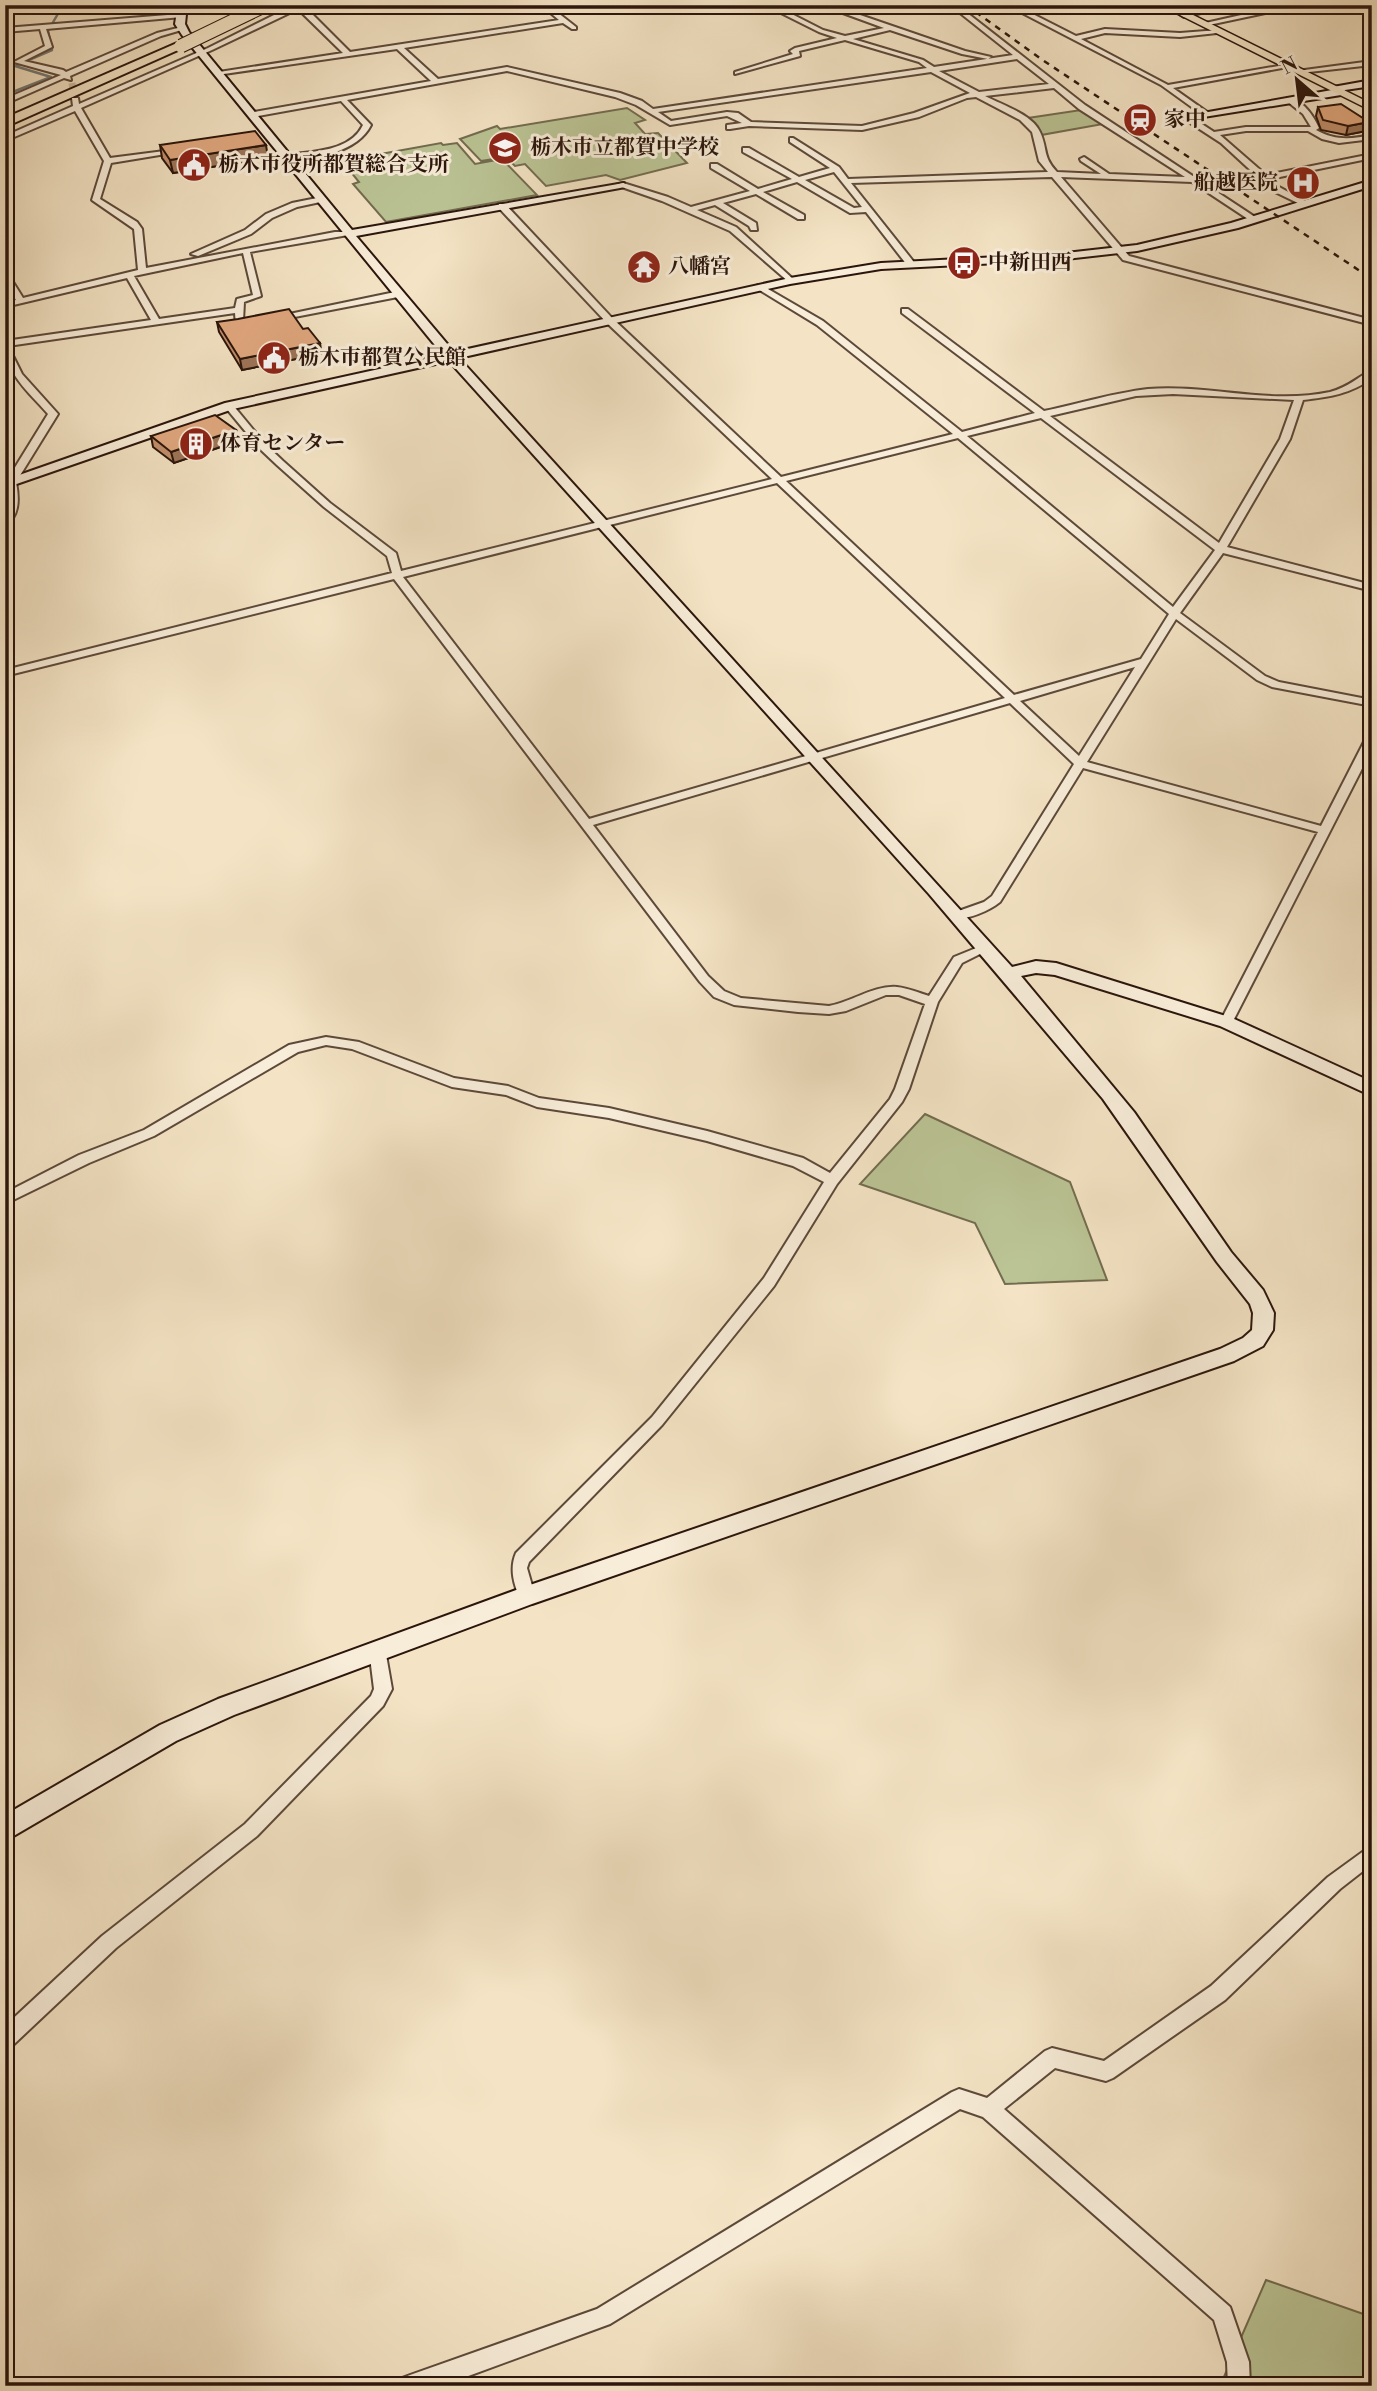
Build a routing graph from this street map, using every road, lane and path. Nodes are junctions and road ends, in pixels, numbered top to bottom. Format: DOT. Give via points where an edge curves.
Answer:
graph roads {
  1 [pos="250,5"];
  2 [pos="266,5"];
  3 [pos="544,5"];
  4 [pos="776,5"];
  5 [pos="824,5"];
  6 [pos="953,5"];
  7 [pos="1010,5"];
  8 [pos="1164,5"];
  9 [pos="1231,5"];
  10 [pos="299,6"];
  11 [pos="182,10"];
  12 [pos="1268,11"];
  13 [pos="1184,15"];
  14 [pos="562,21"];
  15 [pos="1203,24"];
  16 [pos="574,28"];
  17 [pos="43,29"];
  18 [pos="888,29"];
  19 [pos="5,30"];
  20 [pos="1217,31"];
  21 [pos="845,36"];
  22 [pos="180,38"];
  23 [pos="1074,39"];
  24 [pos="397,45"];
  25 [pos="201,52"];
  26 [pos="347,53"];
  27 [pos="1016,57"];
  28 [pos="999,59"];
  29 [pos="1372,63"];
  30 [pos="1290,66"];
  31 [pos="932,69"];
  32 [pos="1300,71"];
  33 [pos="737,73"];
  34 [pos="219,74"];
  35 [pos="69,80"];
  36 [pos="438,83"];
  37 [pos="1372,83"];
  38 [pos="1054,86"];
  39 [pos="1167,87"];
  40 [pos="1339,91"];
  41 [pos="977,94"];
  42 [pos="1291,100"];
  43 [pos="344,101"];
  44 [pos="5,102"];
  45 [pos="76,103"];
  46 [pos="1368,104"];
  47 [pos="652,111"];
  48 [pos="1204,114"];
  49 [pos="252,115"];
  50 [pos="5,116"];
  51 [pos="1185,117"];
  52 [pos="5,124"];
  53 [pos="748,124"];
  54 [pos="730,127"];
  55 [pos="1310,129"];
  56 [pos="1214,134"];
  57 [pos="1372,137"];
  58 [pos="271,138"];
  59 [pos="5,139"];
  60 [pos="258,140"];
  61 [pos="793,140"];
  62 [pos="190,150"];
  63 [pos="746,150"];
  64 [pos="1372,156"];
  65 [pos="287,157"];
  66 [pos="1084,159"];
  67 [pos="108,161"];
  68 [pos="714,166"];
  69 [pos="836,169"];
  70 [pos="1057,174"];
  71 [pos="1106,176"];
  72 [pos="1264,178"];
  73 [pos="798,179"];
  74 [pos="1192,180"];
  75 [pos="847,181"];
  76 [pos="1372,183"];
  77 [pos="620,185"];
  78 [pos="755,191"];
  79 [pos="322,199"];
  80 [pos="715,202"];
  81 [pos="1304,204"];
  82 [pos="502,206"];
  83 [pos="868,209"];
  84 [pos="690,210"];
  85 [pos="802,217"];
  86 [pos="1254,219"];
  87 [pos="754,228"];
  88 [pos="350,234"];
  89 [pos="246,250"];
  90 [pos="1118,250"];
  91 [pos="182,262"];
  92 [pos="910,263"];
  93 [pos="142,272"];
  94 [pos="129,275"];
  95 [pos="5,276"];
  96 [pos="790,281"];
  97 [pos="761,288"];
  98 [pos="400,294"];
  99 [pos="21,302"];
  100 [pos="5,305"];
  101 [pos="238,310"];
  102 [pos="905,311"];
  103 [pos="610,321"];
  104 [pos="156,322"];
  105 [pos="1372,324"];
  106 [pos="5,346"];
  107 [pos="451,356"];
  108 [pos="1372,373"];
  109 [pos="1299,400"];
  110 [pos="229,406"];
  111 [pos="1044,414"];
  112 [pos="959,435"];
  113 [pos="783,481"];
  114 [pos="8,483"];
  115 [pos="5,523"];
  116 [pos="603,525"];
  117 [pos="1221,549"];
  118 [pos="398,577"];
  119 [pos="1372,588"];
  120 [pos="1173,615"];
  121 [pos="1147,660"];
  122 [pos="5,673"];
  123 [pos="1010,699"];
  124 [pos="1372,703"];
  125 [pos="1372,738"];
  126 [pos="814,757"];
  127 [pos="1081,764"];
  128 [pos="584,824"];
  129 [pos="1323,830"];
  130 [pos="957,916"];
  131 [pos="986,948"];
  132 [pos="1010,973"];
  133 [pos="932,1002"];
  134 [pos="1226,1022"];
  135 [pos="1372,1090"];
  136 [pos="832,1180"];
  137 [pos="5,1199"];
  138 [pos="527,1597"];
  139 [pos="377,1649"];
  140 [pos="5,1829"];
  141 [pos="1372,1853"];
  142 [pos="5,2039"];
  143 [pos="989,2109"];
  144 [pos="410,2386"];
  145 [pos="1239,2386"];
  1 -- 22 [label="highway"];
  2 -- 22 [label="highway, bridge"];
  3 -- 14 [label="street"];
  4 -- 21 [label="street" via="821,31"];
  5 -- 18 [label="street"];
  6 -- 27 [label="street"];
  7 -- 23 [label="street"];
  8 -- 13 [label="main road"];
  9 -- 13 [label="street"];
  10 -- 25 [label="street"];
  10 -- 26 [label="street"];
  11 -- 17 [label="street"];
  11 -- 22 [label="street"];
  12 -- 15 [label="street"];
  13 -- 15 [label="main road"];
  14 -- 16 [label="street"];
  14 -- 24 [label="street"];
  15 -- 20 [label="main road"];
  17 -- 19 [label="street"];
  17 -- 35 [label="street" via="48,47 13,60 61,71"];
  18 -- 21 [label="street"];
  18 -- 28 [label="street"];
  20 -- 23 [label="street" via="1180,35 1105,31"];
  20 -- 30 [label="main road"];
  21 -- 31 [label="street" via="910,56"];
  21 -- 33 [label="street"];
  22 -- 25 [label="street"];
  22 -- 35 [label="street" via="159,34"];
  22 -- 50 [label="highway"];
  22 -- 52 [label="highway"];
  23 -- 39 [label="street"];
  24 -- 26 [label="street"];
  24 -- 36 [label="street"];
  25 -- 34 [label="street"];
  25 -- 45 [label="street"];
  26 -- 34 [label="street"];
  27 -- 28 [label="street"];
  27 -- 38 [label="street"];
  28 -- 31 [label="street"];
  29 -- 32 [label="street"];
  30 -- 32 [label="main road"];
  30 -- 39 [label="street"];
  31 -- 41 [label="street"];
  31 -- 47 [label="street"];
  32 -- 40 [label="main road"];
  34 -- 49 [label="street"];
  35 -- 44 [label="street"];
  36 -- 43 [label="street"];
  36 -- 47 [label="street" via="507,69 617,95"];
  37 -- 40 [label="street"];
  38 -- 41 [label="street"];
  38 -- 74 [label="street"];
  39 -- 48 [label="street"];
  40 -- 42 [label="street"];
  40 -- 46 [label="main road"];
  41 -- 53 [label="street" via="862,128"];
  41 -- 70 [label="street" via="1034,127 1044,161"];
  42 -- 48 [label="street"];
  42 -- 55 [label="street" via="1314,124"];
  43 -- 49 [label="street"];
  43 -- 65 [label="street" via="367,125 361,136 349,144"];
  45 -- 59 [label="street"];
  45 -- 67 [label="street"];
  47 -- 53 [label="street" via="670,123 727,114"];
  48 -- 51 [label="street"];
  49 -- 58 [label="street"];
  51 -- 56 [label="street"];
  53 -- 54 [label="street"];
  55 -- 56 [label="street"];
  55 -- 57 [label="street" via="1325,140"];
  56 -- 72 [label="street"];
  58 -- 60 [label="street"];
  58 -- 65 [label="street"];
  61 -- 69 [label="street"];
  62 -- 67 [label="street"];
  63 -- 73 [label="street"];
  64 -- 72 [label="street"];
  65 -- 79 [label="street"];
  66 -- 71 [label="street"];
  67 -- 93 [label="street" via="96,200 138,229"];
  68 -- 78 [label="street"];
  69 -- 73 [label="street"];
  69 -- 75 [label="street"];
  70 -- 71 [label="street"];
  70 -- 75 [label="street"];
  70 -- 90 [label="street"];
  71 -- 74 [label="street"];
  72 -- 81 [label="street" via="1276,190"];
  73 -- 78 [label="street"];
  73 -- 83 [label="street" via="853,211"];
  74 -- 86 [label="street"];
  75 -- 83 [label="street"];
  76 -- 81 [label="street"];
  77 -- 82 [label="street"];
  77 -- 84 [label="street"];
  78 -- 80 [label="street"];
  78 -- 85 [label="street"];
  79 -- 88 [label="street"];
  79 -- 91 [label="street" via="269,216 248,232"];
  80 -- 84 [label="street"];
  80 -- 87 [label="street"];
  81 -- 86 [label="street"];
  82 -- 88 [label="street"];
  82 -- 103 [label="street"];
  83 -- 92 [label="street"];
  84 -- 96 [label="street" via="738,232"];
  86 -- 90 [label="street"];
  88 -- 89 [label="street"];
  88 -- 98 [label="street"];
  89 -- 91 [label="street"];
  89 -- 101 [label="street" via="257,296 240,300"];
  90 -- 92 [label="street"];
  90 -- 105 [label="street" via="1144,265"];
  91 -- 93 [label="street"];
  92 -- 96 [label="street"];
  93 -- 94 [label="street"];
  94 -- 99 [label="street"];
  94 -- 104 [label="street"];
  95 -- 99 [label="street"];
  96 -- 97 [label="street"];
  97 -- 103 [label="street"];
  97 -- 112 [label="street" via="816,321"];
  98 -- 101 [label="street" via="239,324"];
  98 -- 107 [label="street"];
  99 -- 100 [label="street"];
  101 -- 104 [label="street"];
  102 -- 111 [label="street"];
  103 -- 107 [label="street"];
  103 -- 113 [label="street"];
  104 -- 106 [label="street"];
  106 -- 114 [label="street" via="18,375 53,414"];
  107 -- 110 [label="street"];
  107 -- 116 [label="street"];
  108 -- 109 [label="street" via="1353,387"];
  109 -- 111 [label="street" via="1148,392"];
  109 -- 117 [label="street" via="1285,439"];
  110 -- 114 [label="street"];
  110 -- 118 [label="street" via="271,455 391,555"];
  111 -- 112 [label="street"];
  111 -- 117 [label="street"];
  112 -- 113 [label="street"];
  112 -- 120 [label="street"];
  113 -- 116 [label="street"];
  113 -- 123 [label="street"];
  114 -- 115 [label="street" via="15,502"];
  116 -- 118 [label="street"];
  116 -- 126 [label="street"];
  117 -- 119 [label="street"];
  117 -- 120 [label="street"];
  118 -- 122 [label="street"];
  118 -- 128 [label="street"];
  120 -- 121 [label="street"];
  120 -- 124 [label="street" via="1276,685"];
  121 -- 123 [label="street"];
  121 -- 127 [label="street"];
  123 -- 126 [label="street"];
  123 -- 127 [label="street"];
  125 -- 129 [label="street"];
  126 -- 128 [label="street"];
  126 -- 130 [label="street"];
  127 -- 129 [label="street"];
  127 -- 130 [label="street" via="996,899"];
  128 -- 133 [label="street" via="719,993 739,1002 828,1010 884,991 900,991"];
  129 -- 134 [label="street"];
  130 -- 131 [label="street"];
  131 -- 132 [label="street"];
  131 -- 133 [label="street" via="958,960"];
  132 -- 134 [label="street" via="1036,967 1056,969"];
  132 -- 138 [label="street" via="1112,1097 1192,1205 1259,1303 1264,1324 1261,1333 1253,1343 1227,1355"];
  133 -- 136 [label="street" via="895,1102"];
  134 -- 135 [label="street"];
  136 -- 137 [label="street" via="798,1163 707,1136 537,1102 508,1090 452,1082 354,1045 326,1041 295,1048 149,1133"];
  136 -- 138 [label="street" via="769,1282 657,1421 522,1558 519,1568"];
  138 -- 139 [label="street"];
  139 -- 140 [label="street" via="169,1733"];
  139 -- 142 [label="street" via="383,1689 377,1701 251,1830 109,1942"];
  141 -- 143 [label="street" via="1218,1993 1106,2071 1052,2058"];
  143 -- 144 [label="street" via="959,2099 603,2318"];
  143 -- 145 [label="street" via="1223,2314 1238,2362"];
}
